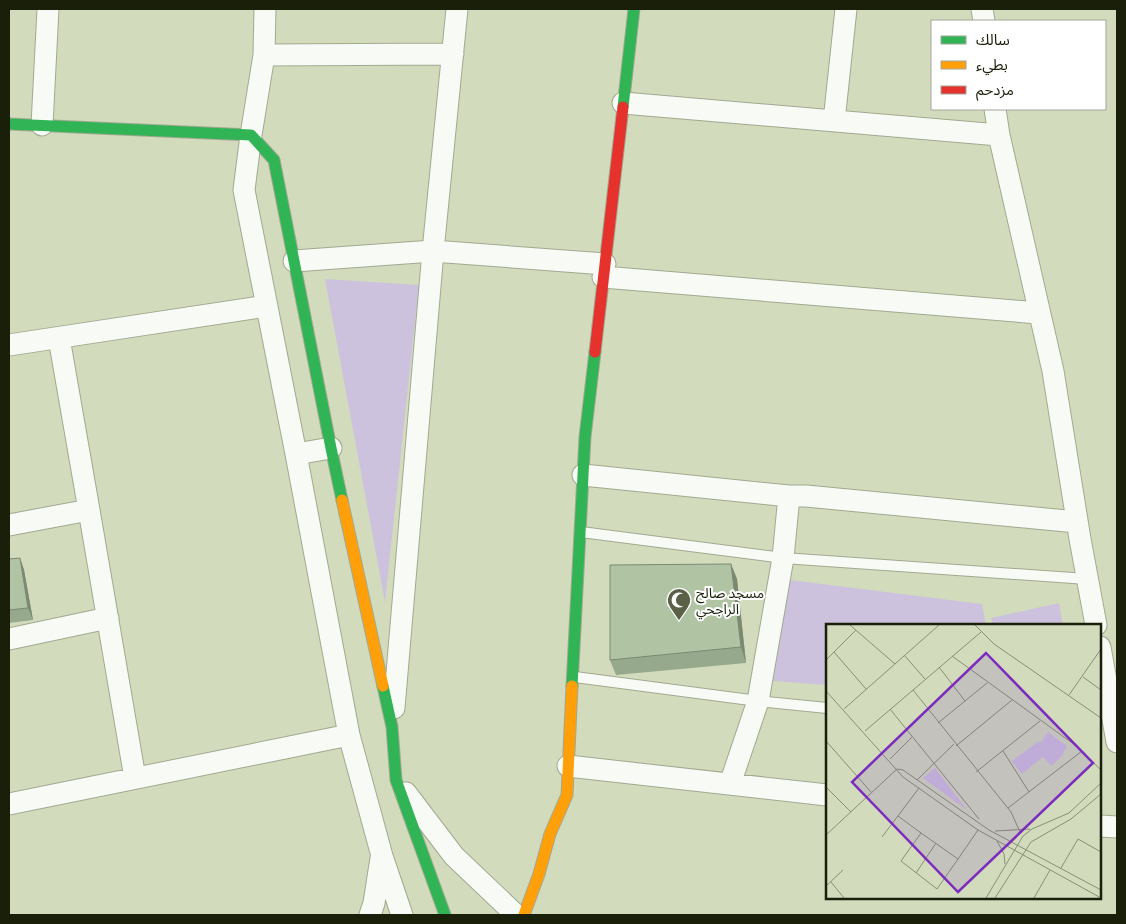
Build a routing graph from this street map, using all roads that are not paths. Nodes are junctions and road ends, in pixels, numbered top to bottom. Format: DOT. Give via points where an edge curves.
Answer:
graph roads {
  1 [pos="48,9"];
  2 [pos="265,9"];
  3 [pos="457,9"];
  4 [pos="634,9"];
  5 [pos="846,9"];
  6 [pos="452,54"];
  7 [pos="264,55"];
  8 [pos="623,103"];
  9 [pos="995,110"];
  10 [pos="834,121"];
  11 [pos="9,124"];
  12 [pos="42,124"];
  13 [pos="251,135"];
  14 [pos="999,135"];
  15 [pos="433,251"];
  16 [pos="294,261"];
  17 [pos="604,270"];
  18 [pos="267,306"];
  19 [pos="1039,313"];
  20 [pos="59,338"];
  21 [pos="9,345"];
  22 [pos="331,448"];
  23 [pos="296,454"];
  24 [pos="583,475"];
  25 [pos="789,496"];
  26 [pos="89,510"];
  27 [pos="1077,522"];
  28 [pos="9,525"];
  29 [pos="580,532"];
  30 [pos="783,558"];
  31 [pos="1087,579"];
  32 [pos="108,618"];
  33 [pos="1096,624"];
  34 [pos="9,639"];
  35 [pos="1101,653"];
  36 [pos="573,677"];
  37 [pos="758,701"];
  38 [pos="826,708"];
  39 [pos="392,727"];
  40 [pos="349,735"];
  41 [pos="1117,742"];
  42 [pos="568,766"];
  43 [pos="135,778"];
  44 [pos="396,780"];
  45 [pos="730,784"];
  46 [pos="826,795"];
  47 [pos="9,804"];
  48 [pos="1101,826"];
  49 [pos="1117,828"];
  50 [pos="382,856"];
  51 [pos="370,915"];
  52 [pos="402,915"];
  53 [pos="445,915"];
  54 [pos="516,915"];
  55 [pos="524,915"];
  1 -- 12 [label="street"];
  2 -- 7 [label="street"];
  3 -- 6 [label="street"];
  4 -- 8 [label="street"];
  5 -- 10 [label="street"];
  6 -- 7 [label="street"];
  6 -- 15 [label="street"];
  7 -- 13 [label="street"];
  8 -- 10 [label="street"];
  8 -- 17 [label="street"];
  9 -- 14 [label="street"];
  10 -- 14 [label="street"];
  11 -- 12 [label="street"];
  12 -- 13 [label="street"];
  13 -- 16 [label="street" via="274,160"];
  13 -- 18 [label="street" via="244,190"];
  14 -- 19 [label="street"];
  15 -- 16 [label="street"];
  15 -- 17 [label="street"];
  15 -- 39 [label="street"];
  16 -- 22 [label="street"];
  17 -- 19 [label="street"];
  17 -- 24 [label="street"];
  18 -- 20 [label="street"];
  18 -- 23 [label="street"];
  19 -- 27 [label="street" via="1053,371"];
  20 -- 21 [label="street"];
  20 -- 26 [label="street"];
  22 -- 23 [label="street"];
  22 -- 39 [label="street"];
  23 -- 40 [label="street"];
  24 -- 25 [label="street"];
  24 -- 29 [label="street"];
  25 -- 27 [label="street"];
  25 -- 30 [label="street"];
  26 -- 28 [label="street"];
  26 -- 32 [label="street"];
  27 -- 31 [label="street"];
  29 -- 30 [label="lane"];
  29 -- 36 [label="street"];
  30 -- 31 [label="lane"];
  30 -- 37 [label="street"];
  31 -- 33 [label="street"];
  32 -- 34 [label="street"];
  32 -- 43 [label="street"];
  35 -- 41 [label="street"];
  36 -- 37 [label="lane"];
  36 -- 42 [label="street"];
  37 -- 38 [label="lane"];
  37 -- 45 [label="street"];
  39 -- 44 [label="street"];
  40 -- 43 [label="street"];
  40 -- 50 [label="street"];
  42 -- 45 [label="street"];
  42 -- 55 [label="street" via="567,794 550,834"];
  43 -- 47 [label="street"];
  44 -- 53 [label="street"];
  44 -- 54 [label="street" via="454,856"];
  45 -- 46 [label="street"];
  48 -- 49 [label="street"];
  50 -- 51 [label="street"];
  50 -- 52 [label="street"];
}
